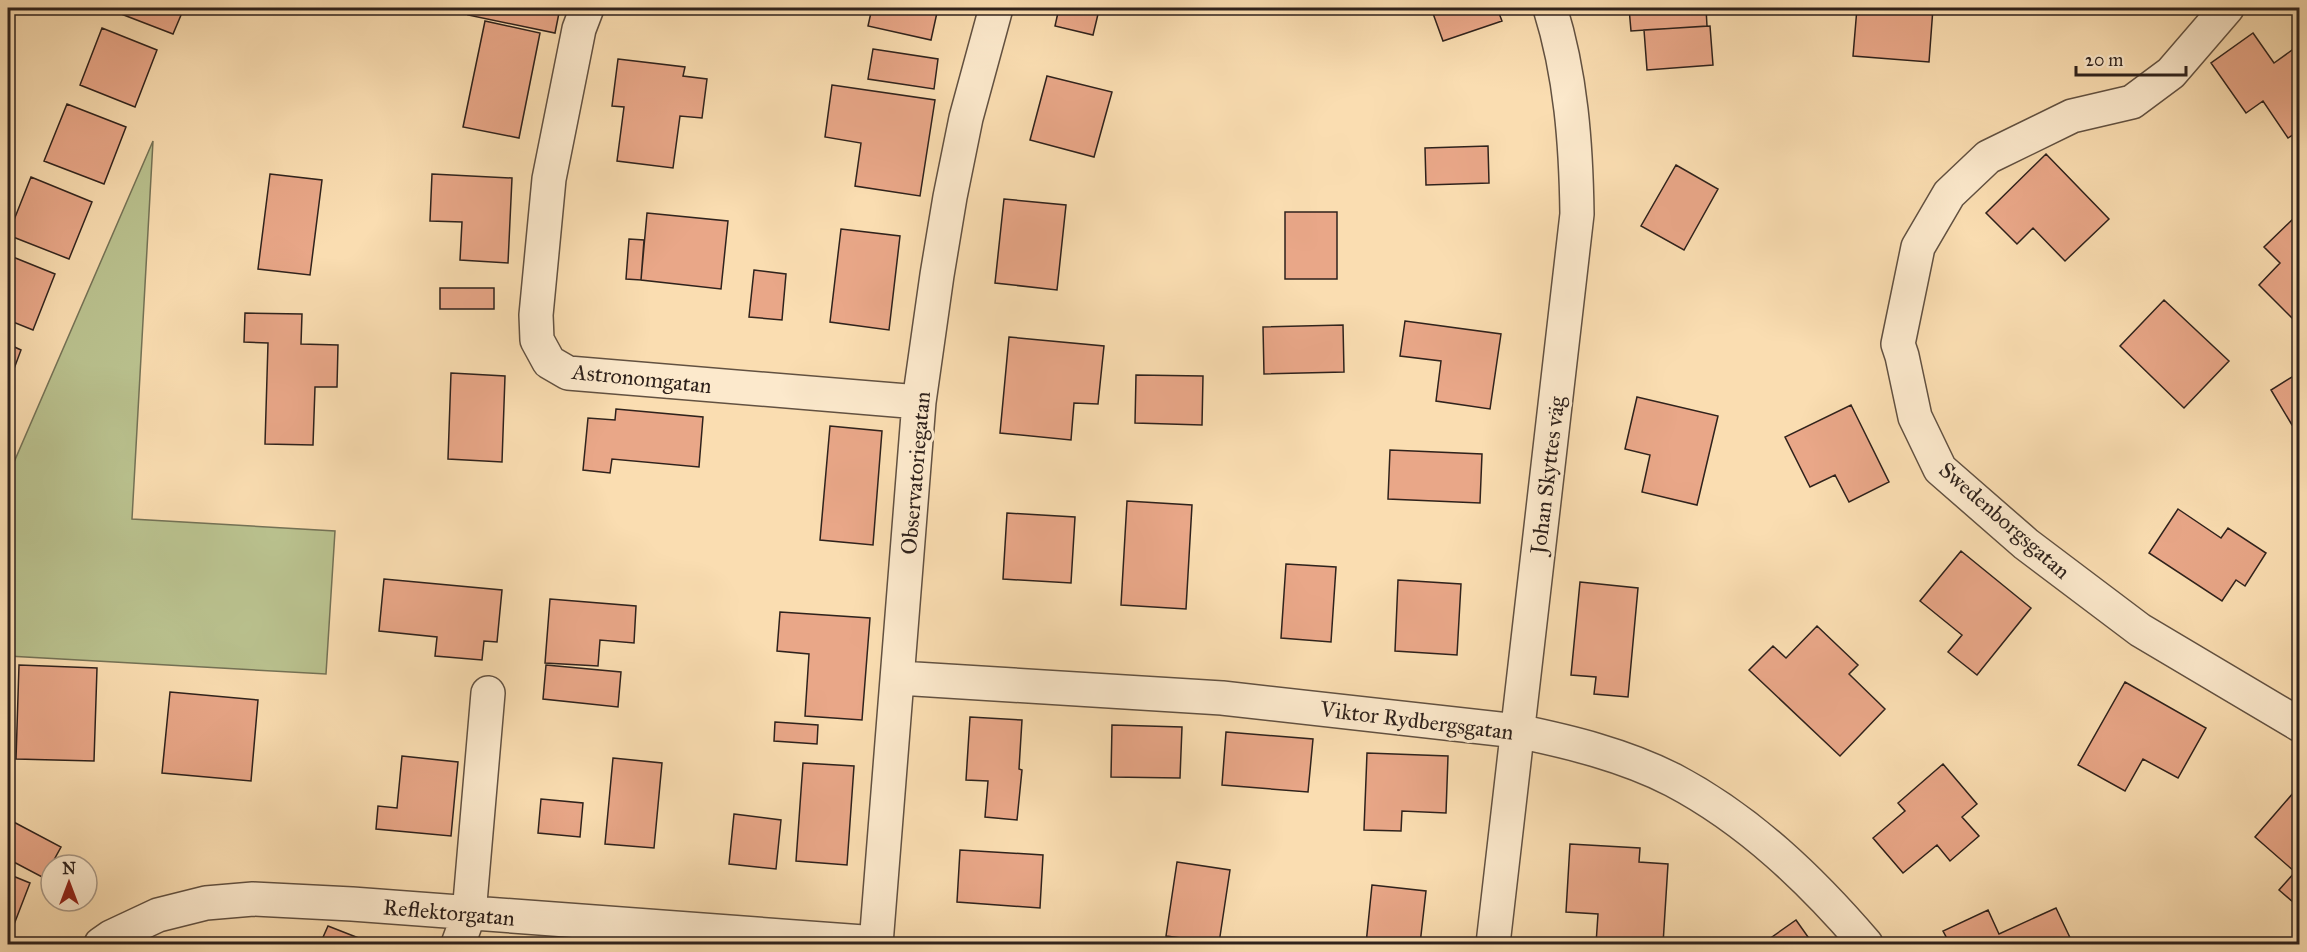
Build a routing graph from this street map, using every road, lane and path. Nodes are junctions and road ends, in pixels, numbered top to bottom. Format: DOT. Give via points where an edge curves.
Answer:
graph roads {
  1 [pos="586,8"];
  2 [pos="996,8"];
  3 [pos="1550,8"];
  4 [pos="2227,8"];
  5 [pos="919,402"];
  6 [pos="899,678"];
  7 [pos="488,693"];
  8 [pos="2300,725"];
  9 [pos="1517,731"];
  10 [pos="470,914"];
  11 [pos="877,944"];
  12 [pos="101,945"];
  13 [pos="458,945"];
  14 [pos="1493,945"];
  15 [pos="1866,945"];
  1 -- 5 [label="street, Astronomgatan" via="549,178 536,315 537,340 549,362 568,373"];
  2 -- 5 [label="street, Observatoriegatan" via="966,118 950,197"];
  3 -- 9 [label="street, Johan Skyttes väg" via="1569,89 1576,149 1577,214"];
  4 -- 8 [label="street, Swedenborgsgatan" via="2171,73 2132,102 2072,116 1988,157 1949,194 1918,247 1898,344 1914,417 1940,469 2026,544 2140,630"];
  5 -- 6 [label="street, Observatoriegatan"];
  6 -- 9 [label="street, Viktor Rydbergsgatan" via="1222,698"];
  6 -- 11 [label="street, Observatoriegatan"];
  7 -- 10 [label="street"];
  9 -- 14 [label="street, Johan Skyttes väg"];
  9 -- 15 [label="street, Viktor Rydbergsgatan" via="1614,755 1672,780 1718,806 1766,842 1828,900"];
  10 -- 11 [label="street, Reflektorgatan"];
  10 -- 12 [label="street, Reflektorgatan" via="253,899 206,903 158,915"];
  10 -- 13 [label="street"];
}
